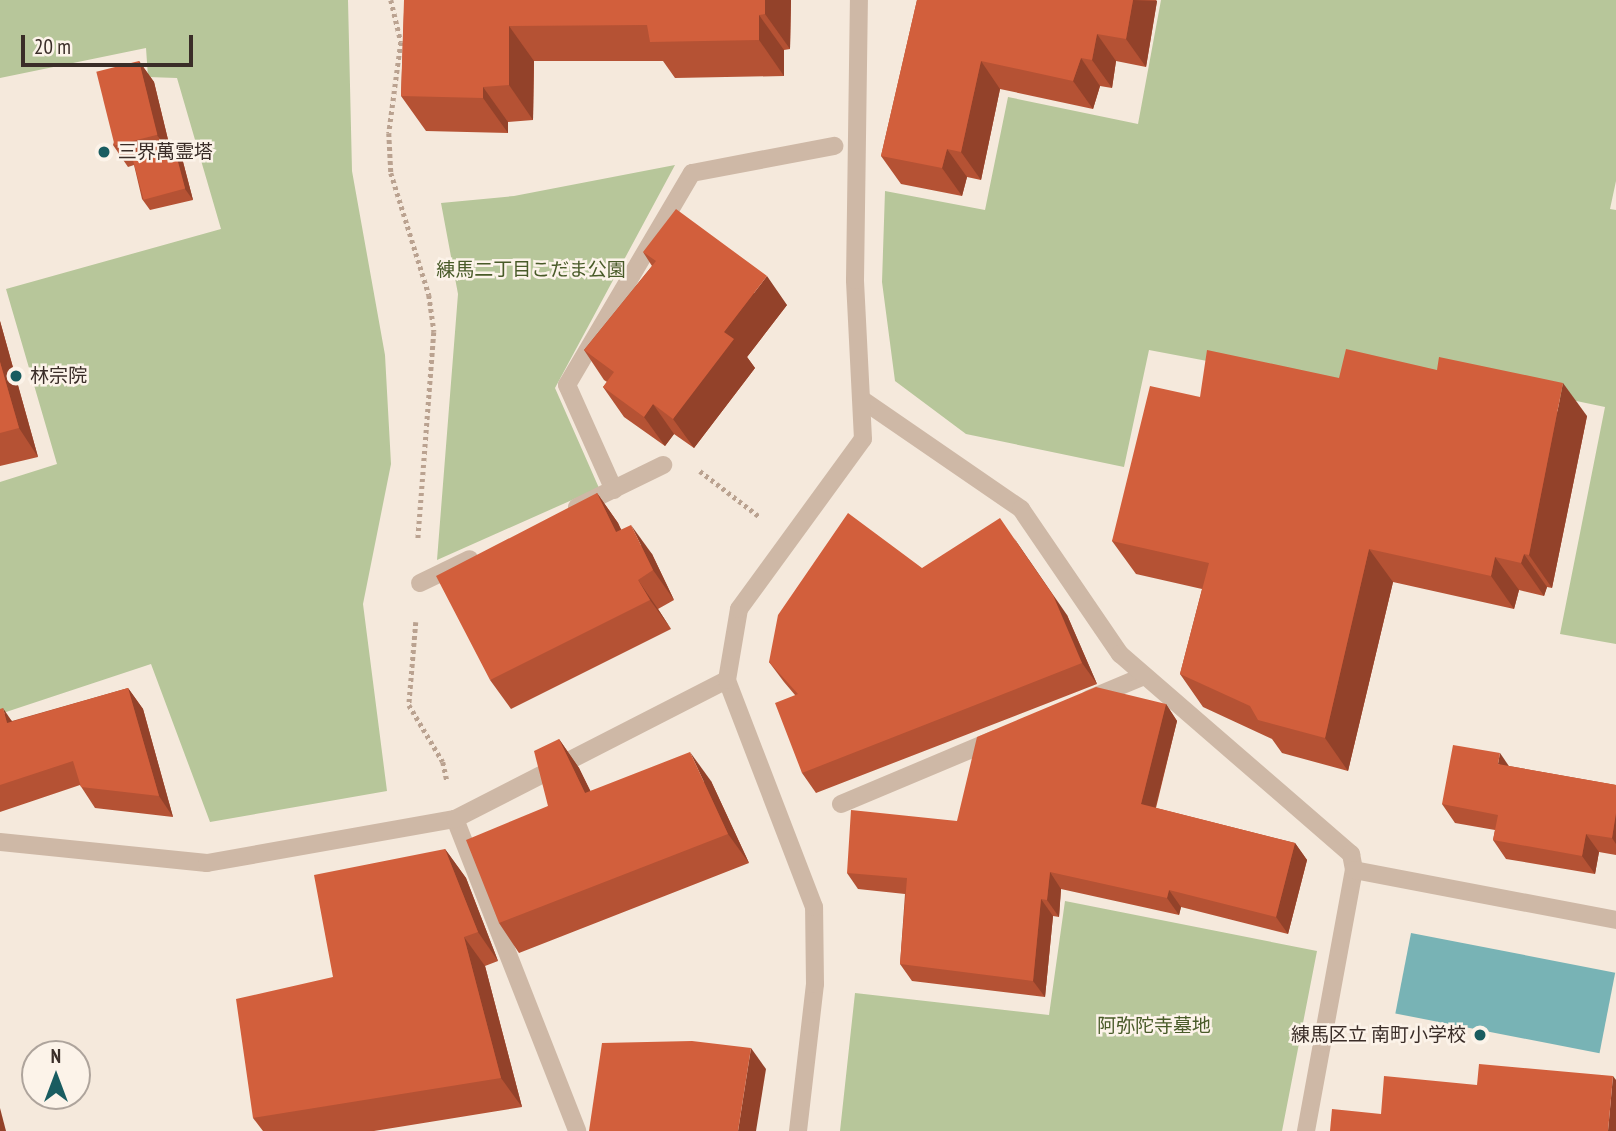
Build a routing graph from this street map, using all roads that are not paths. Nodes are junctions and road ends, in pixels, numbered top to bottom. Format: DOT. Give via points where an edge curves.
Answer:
graph roads {
  1 [pos="859,0"];
  2 [pos="834,146"];
  3 [pos="864,401"];
  4 [pos="663,465"];
  5 [pos="614,490"];
  6 [pos="565,513"];
  7 [pos="492,548"];
  8 [pos="420,583"];
  9 [pos="1144,676"];
  10 [pos="727,680"];
  11 [pos="1068,708"];
  12 [pos="1018,730"];
  13 [pos="841,804"];
  14 [pos="455,819"];
  15 [pos="0,842"];
  16 [pos="1354,870"];
  17 [pos="1616,920"];
  18 [pos="577,1131"];
  19 [pos="798,1131"];
  20 [pos="1306,1131"];
  1 -- 3 [label="street" via="855,280"];
  2 -- 5 [label="street" via="692,173 567,386"];
  3 -- 9 [label="street" via="1021,509 1119,654"];
  3 -- 10 [label="street" via="863,439 739,609"];
  4 -- 5 [label="street"];
  5 -- 6 [label="street"];
  7 -- 8 [label="street"];
  9 -- 11 [label="street"];
  9 -- 16 [label="street" via="1351,854"];
  10 -- 14 [label="street"];
  10 -- 19 [label="street" via="814,907 815,984"];
  12 -- 13 [label="street"];
  14 -- 15 [label="street" via="207,863"];
  14 -- 18 [label="street"];
  16 -- 17 [label="street"];
  16 -- 20 [label="street"];
}
